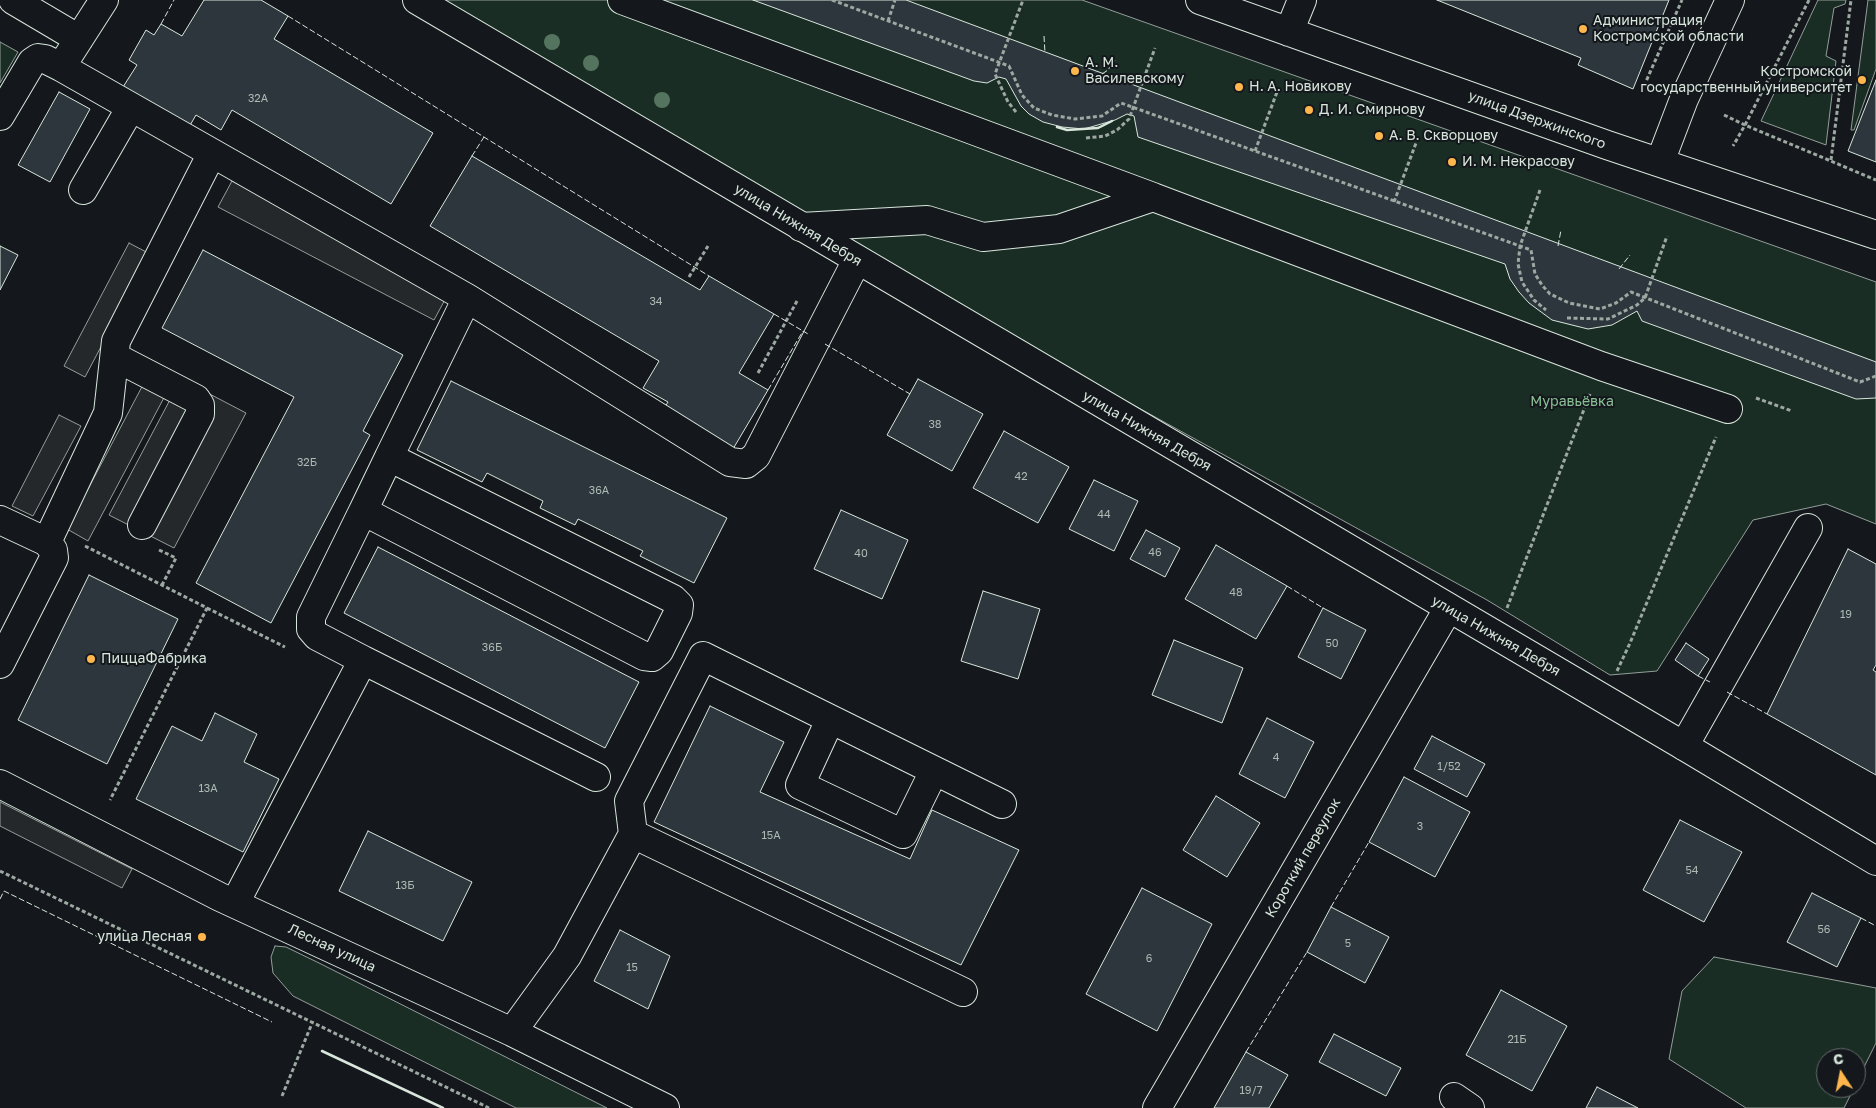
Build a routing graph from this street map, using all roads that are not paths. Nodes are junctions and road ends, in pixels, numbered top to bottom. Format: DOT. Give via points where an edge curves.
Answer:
graph roads {
  1 [pos="13,0"];
  2 [pos="104,0"];
  3 [pos="417,0"];
  4 [pos="622,0"];
  5 [pos="1200,0"];
  6 [pos="1302,0"];
  7 [pos="1730,0"];
  8 [pos="1289,32"];
  9 [pos="79,39"];
  10 [pos="61,68"];
  11 [pos="131,107"];
  12 [pos="0,116"];
  13 [pos="212,153"];
  14 [pos="1660,162"];
  15 [pos="83,190"];
  16 [pos="1153,197"];
  17 [pos="801,227"];
  18 [pos="1876,235"];
  19 [pos="857,260"];
  20 [pos="467,298"];
  21 [pos="114,358"];
  22 [pos="1728,409"];
  23 [pos="389,457"];
  24 [pos="363,510"];
  25 [pos="0,520"];
  26 [pos="142,525"];
  27 [pos="1808,528"];
  28 [pos="50,536"];
  29 [pos="1448,609"];
  30 [pos="363,660"];
  31 [pos="0,664"];
  32 [pos="830,720"];
  33 [pos="1684,746"];
  34 [pos="934,771"];
  35 [pos="596,777"];
  36 [pos="0,784"];
  37 [pos="1002,804"];
  38 [pos="633,834"];
  39 [pos="1876,861"];
  40 [pos="235,903"];
  41 [pos="963,992"];
  42 [pos="512,1032"];
  43 [pos="665,1108"];
  44 [pos="1157,1108"];
  1 -- 9 [label="street"];
  2 -- 9 [label="street"];
  3 -- 17 [label="street, улица Нижняя Дебря"];
  4 -- 16 [label="street"];
  5 -- 8 [label="street, улица Дзержинского"];
  6 -- 8 [label="street"];
  7 -- 14 [label="street" via="1684,99"];
  8 -- 14 [label="street, улица Дзержинского"];
  9 -- 10 [label="street"];
  10 -- 11 [label="street"];
  10 -- 12 [label="street" via="46,59 38,58 32,62"];
  11 -- 13 [label="street"];
  11 -- 15 [label="street"];
  13 -- 20 [label="street"];
  13 -- 21 [label="street" via="116,341"];
  14 -- 18 [label="street, улица Дзержинского"];
  16 -- 17 [label="street" via="1059,229 983,237 927,220"];
  16 -- 22 [label="street" via="1600,366"];
  17 -- 19 [label="street, улица Нижняя Дебря"];
  19 -- 20 [label="street" via="756,456 746,464 730,462"];
  19 -- 29 [label="street, улица Нижняя Дебря"];
  20 -- 23 [label="street"];
  21 -- 26 [label="street" via="200,405 200,414"];
  21 -- 28 [label="street" via="108,413"];
  23 -- 24 [label="street"];
  23 -- 24 [label="street" via="673,599 679,605 678,612 659,651 652,657 644,656"];
  24 -- 30 [label="street" via="311,617 311,629 317,636"];
  25 -- 28 [label="street"];
  27 -- 33 [label="street"];
  28 -- 31 [label="street" via="54,558"];
  29 -- 33 [label="street, улица Нижняя Дебря"];
  29 -- 44 [label="street, Короткий переулок"];
  30 -- 35 [label="street"];
  30 -- 40 [label="street"];
  32 -- 34 [label="street"];
  32 -- 34 [label="street" via="800,785 903,834"];
  32 -- 38 [label="street" via="703,656 629,801"];
  33 -- 39 [label="street, улица Нижняя Дебря"];
  34 -- 37 [label="street"];
  36 -- 40 [label="street, Лесная улица"];
  38 -- 41 [label="street"];
  38 -- 42 [label="street" via="567,956"];
  40 -- 42 [label="street, Лесная улица"];
  42 -- 43 [label="street, Лесная улица"];
}
